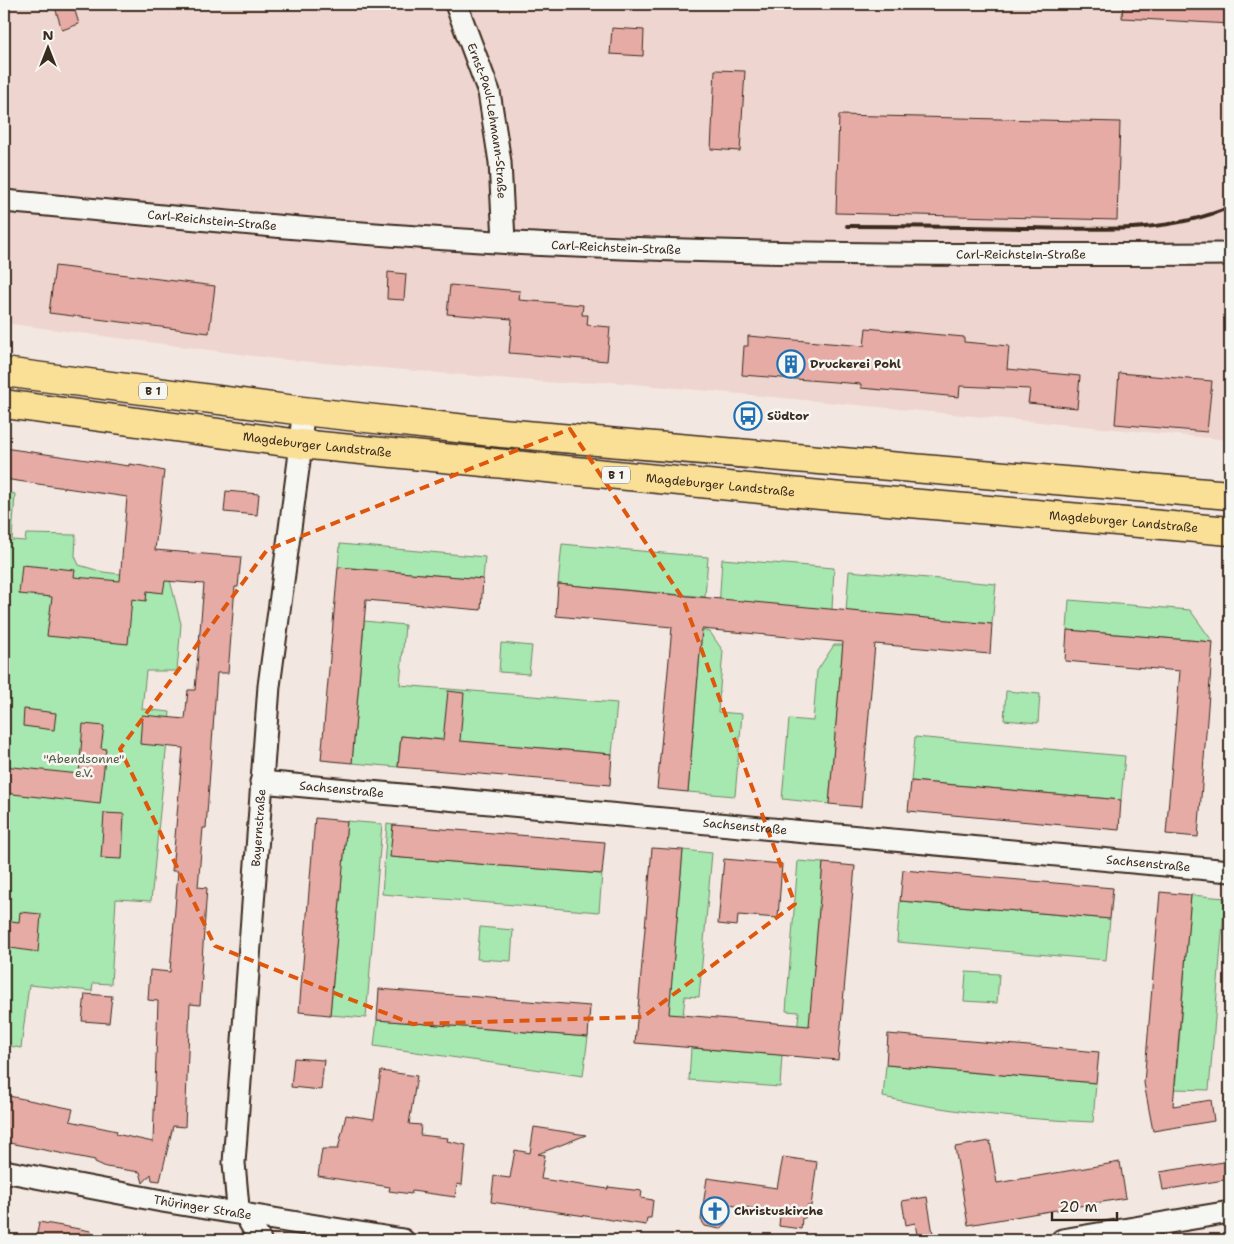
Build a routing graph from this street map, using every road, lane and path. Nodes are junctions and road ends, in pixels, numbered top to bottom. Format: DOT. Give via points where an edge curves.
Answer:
graph roads {
  1 [pos="456,4"];
  2 [pos="4,201"];
  3 [pos="504,242"];
  4 [pos="1230,254"];
  5 [pos="4,372"];
  6 [pos="4,404"];
  7 [pos="303,411"];
  8 [pos="300,444"];
  9 [pos="1230,496"];
  10 [pos="1230,531"];
  11 [pos="262,782"];
  12 [pos="1230,871"];
  13 [pos="4,1171"];
  14 [pos="1230,1212"];
  15 [pos="246,1216"];
  16 [pos="260,1240"];
  17 [pos="403,1240"];
  18 [pos="1062,1240"];
  1 -- 3 [label="street, Ernst-Paul-Lehmann-Straße" via="488,92 500,162"];
  2 -- 3 [label="street, Carl-Reichstein-Straße"];
  3 -- 4 [label="street, Carl-Reichstein-Straße" via="650,249 929,254"];
  5 -- 7 [label="main road, B 1"];
  6 -- 8 [label="main road, Magdeburger Landstraße / B 1"];
  7 -- 8 [label="street, Bayernstraße"];
  7 -- 9 [label="main road, B 1" via="502,433"];
  8 -- 10 [label="main road, Magdeburger Landstraße / B 1" via="842,498"];
  8 -- 11 [label="street, Bayernstraße" via="269,686"];
  11 -- 12 [label="street, Sachsenstraße"];
  11 -- 15 [label="street, Bayernstraße" via="234,1163 238,1207"];
  13 -- 15 [label="street, Thüringer Straße"];
  14 -- 18 [label="street"];
  15 -- 16 [label="street, Bayernstraße"];
  15 -- 17 [label="street, Thüringer Straße"];
}
